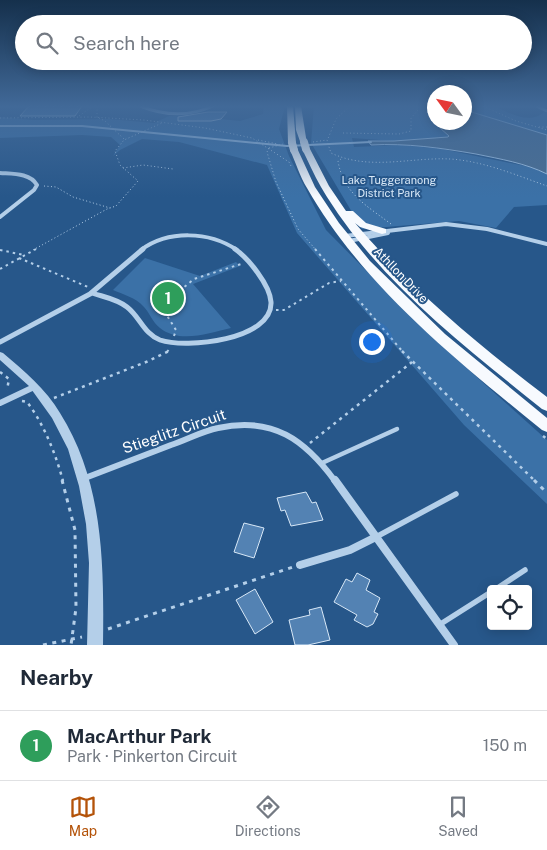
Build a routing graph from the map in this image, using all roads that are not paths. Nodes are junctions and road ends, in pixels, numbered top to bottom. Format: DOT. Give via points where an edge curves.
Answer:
graph roads {
  1 [pos="291,136"];
  2 [pos="302,136"];
  3 [pos="0,173"];
  4 [pos="334,201"];
  5 [pos="0,217"];
  6 [pos="386,231"];
  7 [pos="354,238"];
  8 [pos="547,244"];
  9 [pos="94,291"];
  10 [pos="0,342"];
  11 [pos="0,355"];
  12 [pos="34,387"];
  13 [pos="0,403"];
  14 [pos="547,405"];
  15 [pos="547,426"];
  16 [pos="397,429"];
  17 [pos="322,463"];
  18 [pos="84,478"];
  19 [pos="456,494"];
  20 [pos="376,537"];
  21 [pos="300,565"];
  22 [pos="525,570"];
  23 [pos="502,585"];
  24 [pos="487,595"];
  25 [pos="439,625"];
  26 [pos="95,639"];
  27 [pos="454,645"];
  1 -- 7 [label="main road, Athllon Drive" via="314,192"];
  2 -- 4 [label="main road, Athllon Drive" via="318,176"];
  3 -- 5 [label="street" via="30,177 37,187"];
  4 -- 6 [label="main road" via="363,225"];
  4 -- 7 [label="main road, Athllon Drive"];
  6 -- 7 [label="street"];
  6 -- 7 [label="street" via="380,236"];
  6 -- 8 [label="street" via="461,225"];
  7 -- 14 [label="main road, Athllon Drive" via="467,341"];
  7 -- 15 [label="main road, Athllon Drive" via="388,285 427,323"];
  9 -- 9 [label="street" via="126,306 154,338 180,344 200,344 242,334 266,319 271,302 269,293 250,263 234,249 186,235 148,245"];
  9 -- 10 [label="street"];
  11 -- 12 [label="street"];
  12 -- 13 [label="street"];
  12 -- 18 [label="street" via="53,408 70,440"];
  16 -- 17 [label="lane"];
  17 -- 18 [label="street, Stieglitz Circuit" via="291,436 254,425 235,425 217,428"];
  17 -- 20 [label="street, Stieglitz Circuit"];
  18 -- 26 [label="street" via="95,541"];
  19 -- 20 [label="lane"];
  20 -- 21 [label="street" via="350,550"];
  20 -- 25 [label="street, Stieglitz Circuit"];
  22 -- 23 [label="lane"];
  24 -- 25 [label="lane"];
  25 -- 27 [label="street, Stieglitz Circuit"];
}
